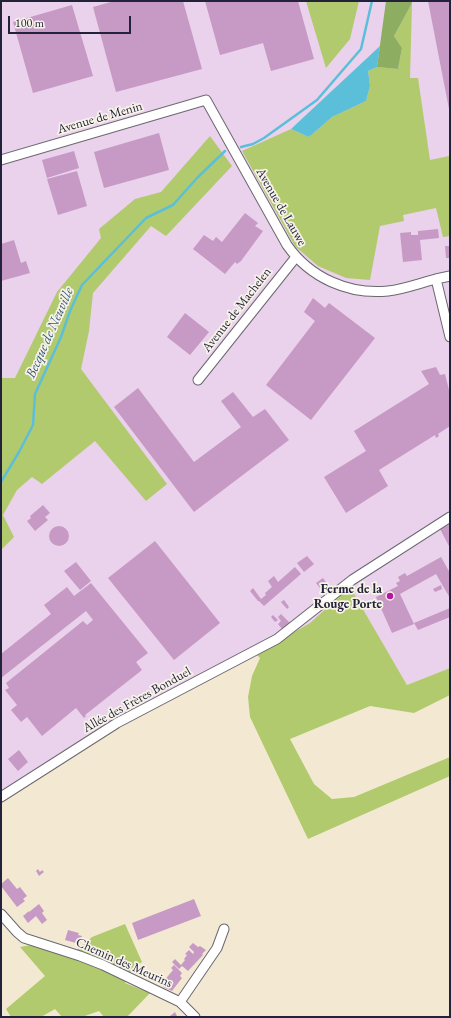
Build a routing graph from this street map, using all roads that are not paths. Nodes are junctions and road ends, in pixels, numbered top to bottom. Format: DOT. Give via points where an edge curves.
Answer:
graph roads {
  1 [pos="206,100"];
  2 [pos="1,160"];
  3 [pos="296,257"];
  4 [pos="450,276"];
  5 [pos="436,279"];
  6 [pos="450,337"];
  7 [pos="198,380"];
  8 [pos="450,517"];
  9 [pos="1,797"];
  10 [pos="1,914"];
  11 [pos="224,929"];
  12 [pos="180,1002"];
  13 [pos="195,1017"];
  1 -- 2 [label="street, Avenue de Menin"];
  1 -- 3 [label="street, Avenue de Lauwe"];
  3 -- 5 [label="street, Avenue de Lauwe" via="323,278 342,287 357,290 389,291"];
  3 -- 7 [label="street, Avenue de Machelen"];
  4 -- 5 [label="street, Avenue de Lauwe"];
  5 -- 6 [label="street"];
  8 -- 9 [label="street, Allée des Frères Bonduel" via="352,580 288,631 260,649 117,723"];
  10 -- 12 [label="street, Chemin des Meurins" via="29,941 95,962"];
  11 -- 12 [label="street" via="217,948"];
  12 -- 13 [label="street, Chemin des Meurins"];
}
